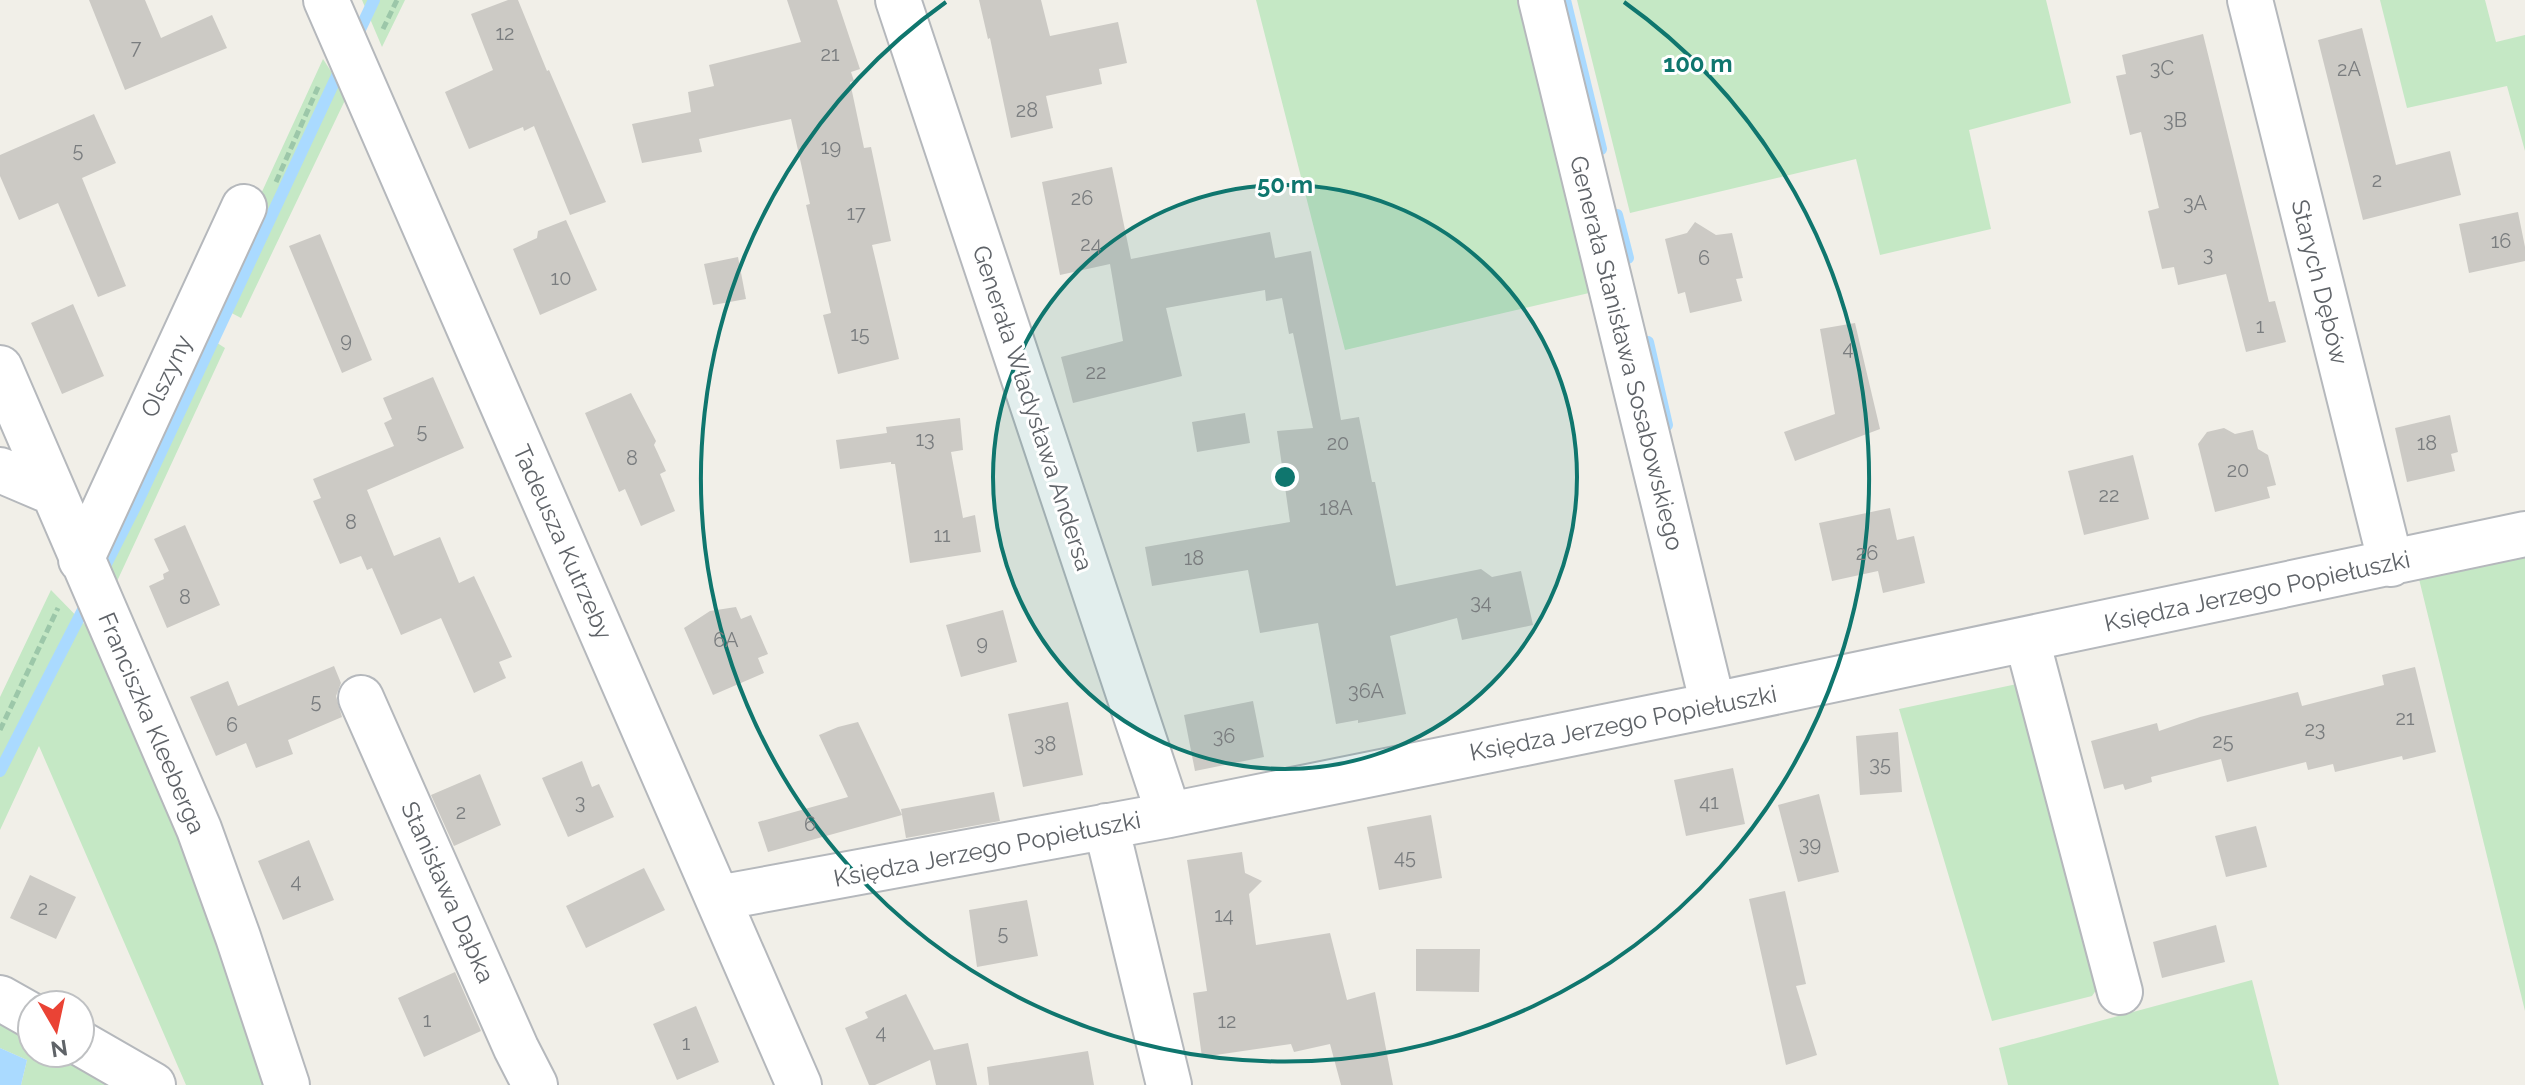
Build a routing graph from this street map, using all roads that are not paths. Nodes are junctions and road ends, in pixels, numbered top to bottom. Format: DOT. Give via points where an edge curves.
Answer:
graph roads {
  1 [pos="898,0"];
  2 [pos="1541,0"];
  3 [pos="2250,0"];
  4 [pos="334,18"];
  5 [pos="244,207"];
  6 [pos="0,368"];
  7 [pos="0,470"];
  8 [pos="54,493"];
  9 [pos="2525,534"];
  10 [pos="81,560"];
  11 [pos="2391,564"];
  12 [pos="2027,640"];
  13 [pos="361,698"];
  14 [pos="1713,705"];
  15 [pos="1169,815"];
  16 [pos="1106,826"];
  17 [pos="718,898"];
  18 [pos="2120,992"];
  19 [pos="96,1052"];
  20 [pos="153,1085"];
  21 [pos="287,1085"];
  22 [pos="535,1085"];
  23 [pos="799,1085"];
  24 [pos="1169,1085"];
  1 -- 15 [label="street, Generała Władysława Andersa"];
  2 -- 14 [label="street, Generała Stanisława Sosabowskiego"];
  3 -- 11 [label="street, Starych Dębów"];
  4 -- 17 [label="street, Tadeusza Kutrzeby"];
  5 -- 10 [label="street, Olszyny"];
  6 -- 8 [label="street, Franciszka Kleeberga"];
  7 -- 8 [label="street"];
  8 -- 10 [label="street, Franciszka Kleeberga"];
  9 -- 11 [label="street, Księdza Jerzego Popiełuszki"];
  10 -- 21 [label="street, Franciszka Kleeberga" via="199,829"];
  11 -- 12 [label="street, Księdza Jerzego Popiełuszki"];
  12 -- 14 [label="street, Księdza Jerzego Popiełuszki"];
  12 -- 18 [label="street"];
  13 -- 22 [label="street, Stanisława Dąbka"];
  14 -- 15 [label="street, Księdza Jerzego Popiełuszki"];
  15 -- 16 [label="street, Księdza Jerzego Popiełuszki"];
  16 -- 17 [label="street, Księdza Jerzego Popiełuszki"];
  16 -- 24 [label="street"];
  17 -- 23 [label="street, Tadeusza Kutrzeby"];
  19 -- 20 [label="street"];
}
